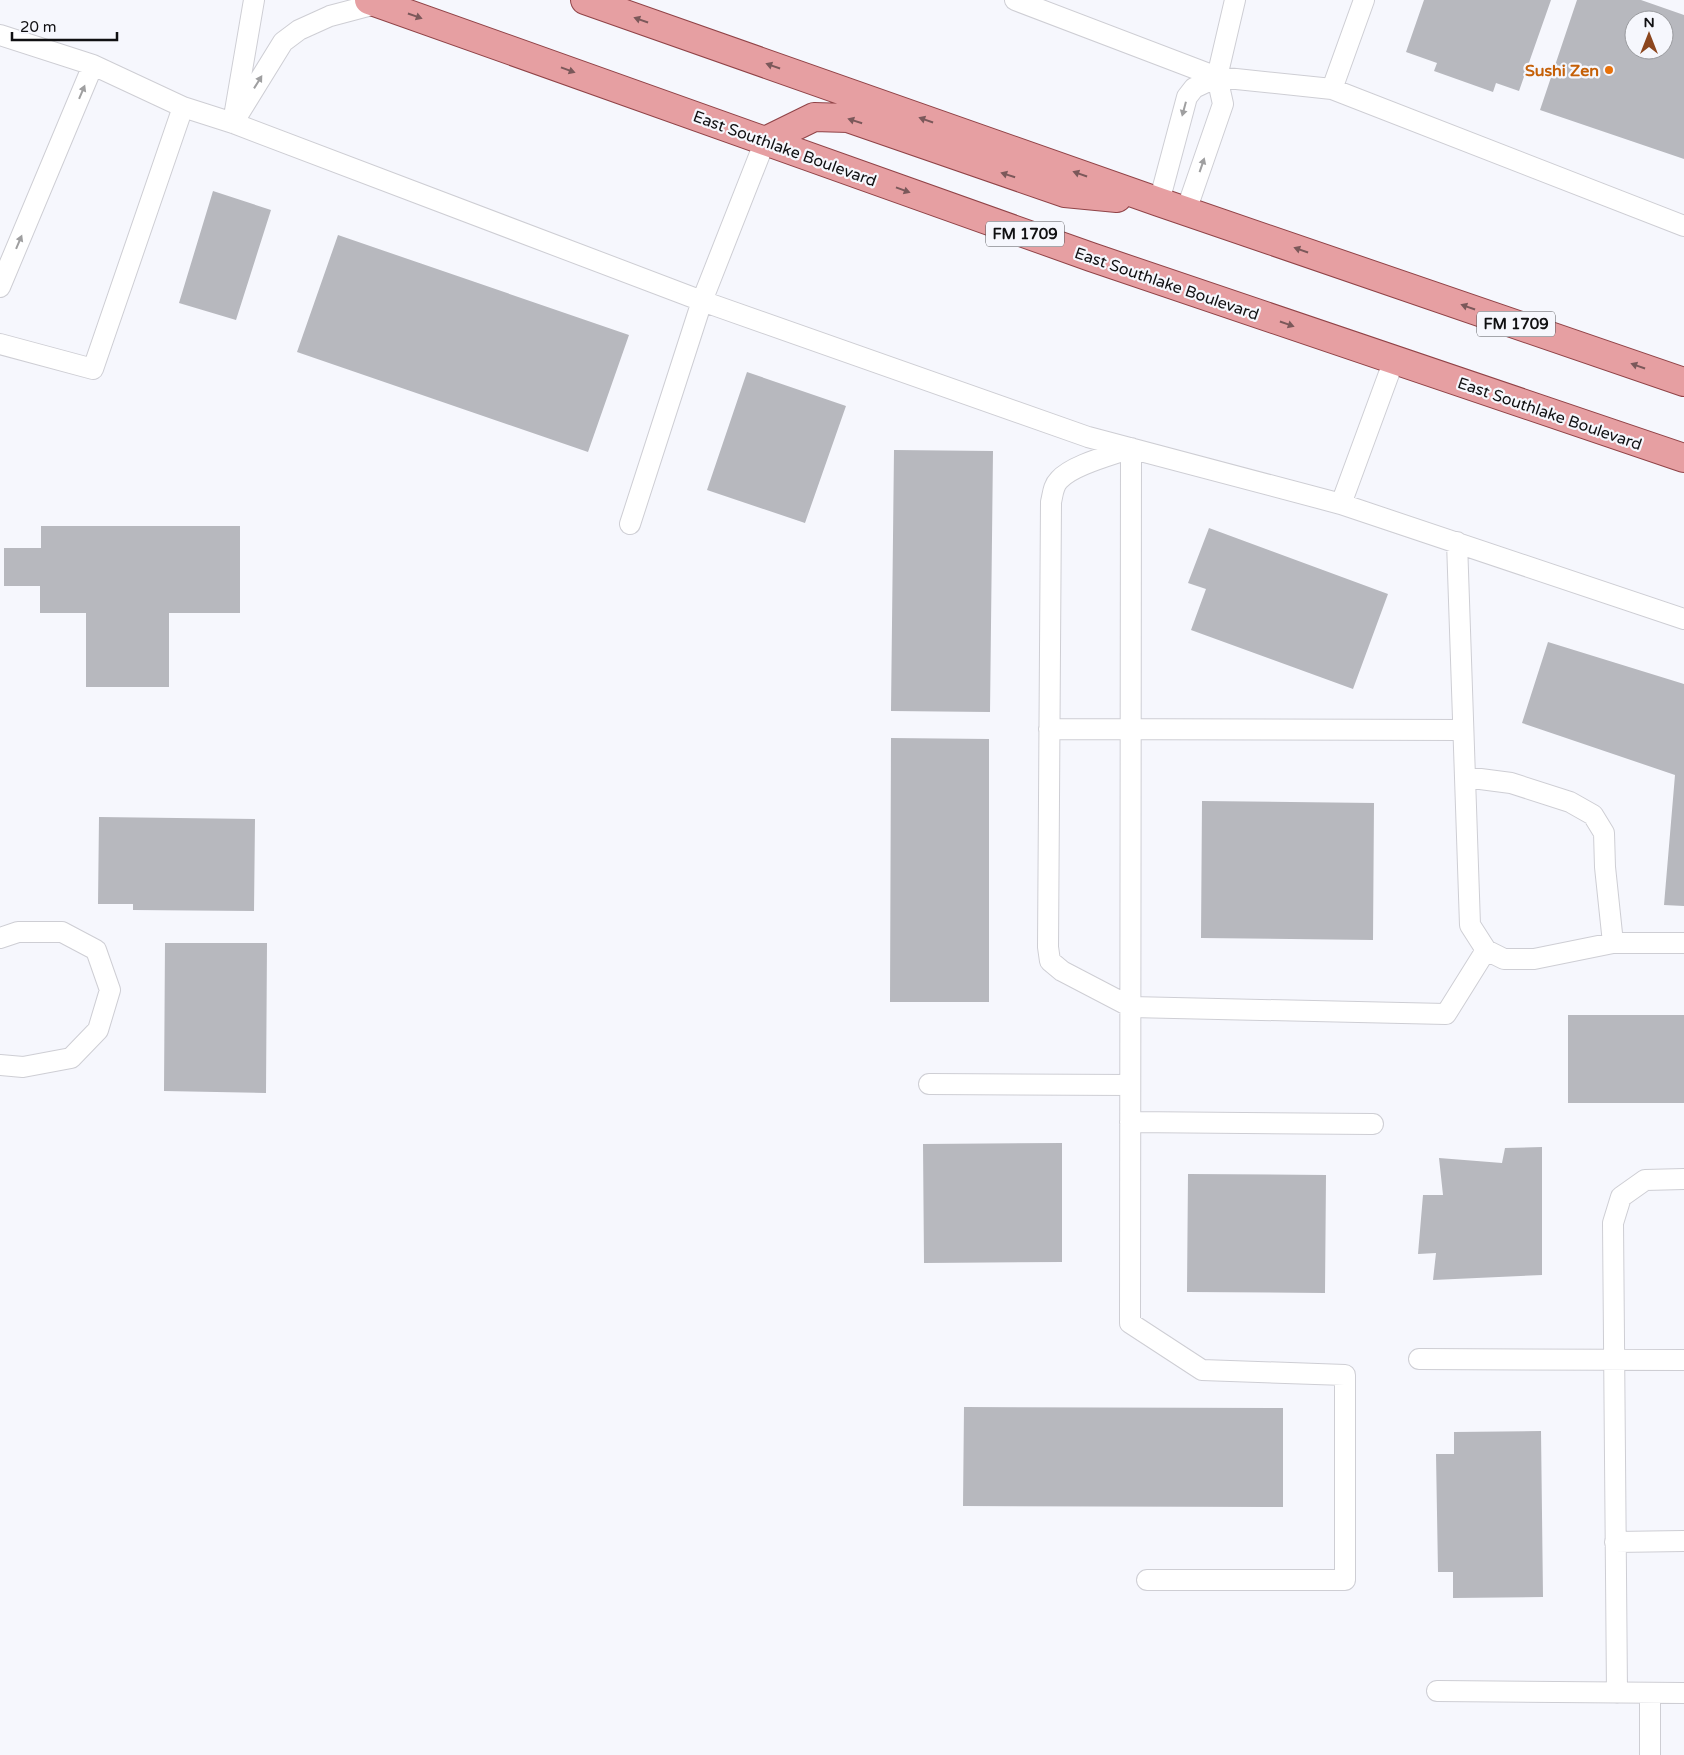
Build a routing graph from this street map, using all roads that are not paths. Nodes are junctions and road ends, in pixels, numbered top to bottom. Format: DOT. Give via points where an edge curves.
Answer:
graph roads {
  1 [pos="254,0"];
  2 [pos="585,0"];
  3 [pos="1015,0"];
  4 [pos="1235,0"];
  5 [pos="1364,0"];
  6 [pos="374,2"];
  7 [pos="0,35"];
  8 [pos="93,65"];
  9 [pos="1216,77"];
  10 [pos="1332,89"];
  11 [pos="182,107"];
  12 [pos="232,123"];
  13 [pos="765,140"];
  14 [pos="1159,202"];
  15 [pos="1186,211"];
  16 [pos="1684,226"];
  17 [pos="0,287"];
  18 [pos="702,301"];
  19 [pos="0,344"];
  20 [pos="1394,360"];
  21 [pos="1684,382"];
  22 [pos="1131,448"];
  23 [pos="1684,458"];
  24 [pos="1341,504"];
  25 [pos="630,524"];
  26 [pos="1456,542"];
  27 [pos="1684,619"];
  28 [pos="1050,729"];
  29 [pos="1131,730"];
  30 [pos="1463,730"];
  31 [pos="1465,777"];
  32 [pos="0,938"];
  33 [pos="1613,943"];
  34 [pos="1684,943"];
  35 [pos="1486,950"];
  36 [pos="1131,1007"];
  37 [pos="0,1065"];
  38 [pos="928,1084"];
  39 [pos="1130,1085"];
  40 [pos="1130,1122"];
  41 [pos="1373,1124"];
  42 [pos="1684,1179"];
  43 [pos="1419,1359"];
  44 [pos="1613,1360"];
  45 [pos="1684,1360"];
  46 [pos="1684,1541"];
  47 [pos="1615,1542"];
  48 [pos="1148,1580"];
  49 [pos="1437,1691"];
  50 [pos="1617,1693"];
  51 [pos="1650,1693"];
  52 [pos="1684,1693"];
  53 [pos="1650,1755"];
  1 -- 12 [label="lane"];
  14 -- 2 [label="main road, FM 1709, one-way"];
  3 -- 9 [label="lane"];
  4 -- 9 [label="lane"];
  5 -- 10 [label="lane"];
  12 -- 6 [label="lane, one-way" via="283,42 299,30 330,16"];
  6 -- 13 [label="main road, East Southlake Boulevard / FM 1709, one-way"];
  7 -- 8 [label="lane"];
  8 -- 11 [label="lane"];
  17 -- 8 [label="lane, one-way"];
  9 -- 10 [label="lane"];
  9 -- 14 [label="lane, one-way" via="1194,88 1187,97"];
  15 -- 9 [label="lane, one-way" via="1223,104"];
  10 -- 16 [label="lane"];
  11 -- 12 [label="lane"];
  11 -- 19 [label="lane" via="93,369"];
  12 -- 18 [label="lane"];
  14 -- 13 [label="main road, one-way" via="1065,193 848,118 814,117"];
  13 -- 18 [label="lane"];
  13 -- 20 [label="main road, East Southlake Boulevard / FM 1709, one-way" via="1091,257"];
  14 -- 15 [label="main road, FM 1709"];
  21 -- 15 [label="main road, FM 1709, one-way"];
  18 -- 22 [label="lane" via="1079,434"];
  18 -- 25 [label="lane"];
  20 -- 23 [label="main road, East Southlake Boulevard / FM 1709"];
  20 -- 24 [label="lane"];
  22 -- 24 [label="lane"];
  22 -- 28 [label="lane" via="1072,470 1054,487"];
  22 -- 29 [label="lane"];
  24 -- 26 [label="lane"];
  26 -- 27 [label="lane"];
  26 -- 30 [label="lane"];
  28 -- 29 [label="lane"];
  28 -- 36 [label="lane" via="1050,961 1062,971"];
  29 -- 30 [label="lane"];
  29 -- 36 [label="lane"];
  30 -- 31 [label="lane"];
  31 -- 33 [label="lane" via="1511,783 1570,802 1593,815 1604,834"];
  31 -- 35 [label="lane" via="1470,925"];
  32 -- 37 [label="lane" via="18,932 62,932 96,950 110,990 98,1030 71,1058 23,1067"];
  33 -- 34 [label="lane"];
  33 -- 35 [label="lane" via="1534,959 1504,959"];
  35 -- 36 [label="lane" via="1446,1014"];
  36 -- 39 [label="lane"];
  38 -- 39 [label="lane"];
  39 -- 40 [label="lane"];
  40 -- 41 [label="lane"];
  40 -- 48 [label="lane" via="1130,1323 1202,1370 1345,1375 1345,1580"];
  42 -- 44 [label="lane" via="1645,1180 1621,1196 1613,1223"];
  43 -- 44 [label="lane"];
  44 -- 45 [label="lane"];
  44 -- 47 [label="lane"];
  46 -- 47 [label="lane"];
  47 -- 50 [label="lane"];
  49 -- 50 [label="lane"];
  50 -- 51 [label="lane"];
  51 -- 52 [label="lane"];
  51 -- 53 [label="lane"];
}
